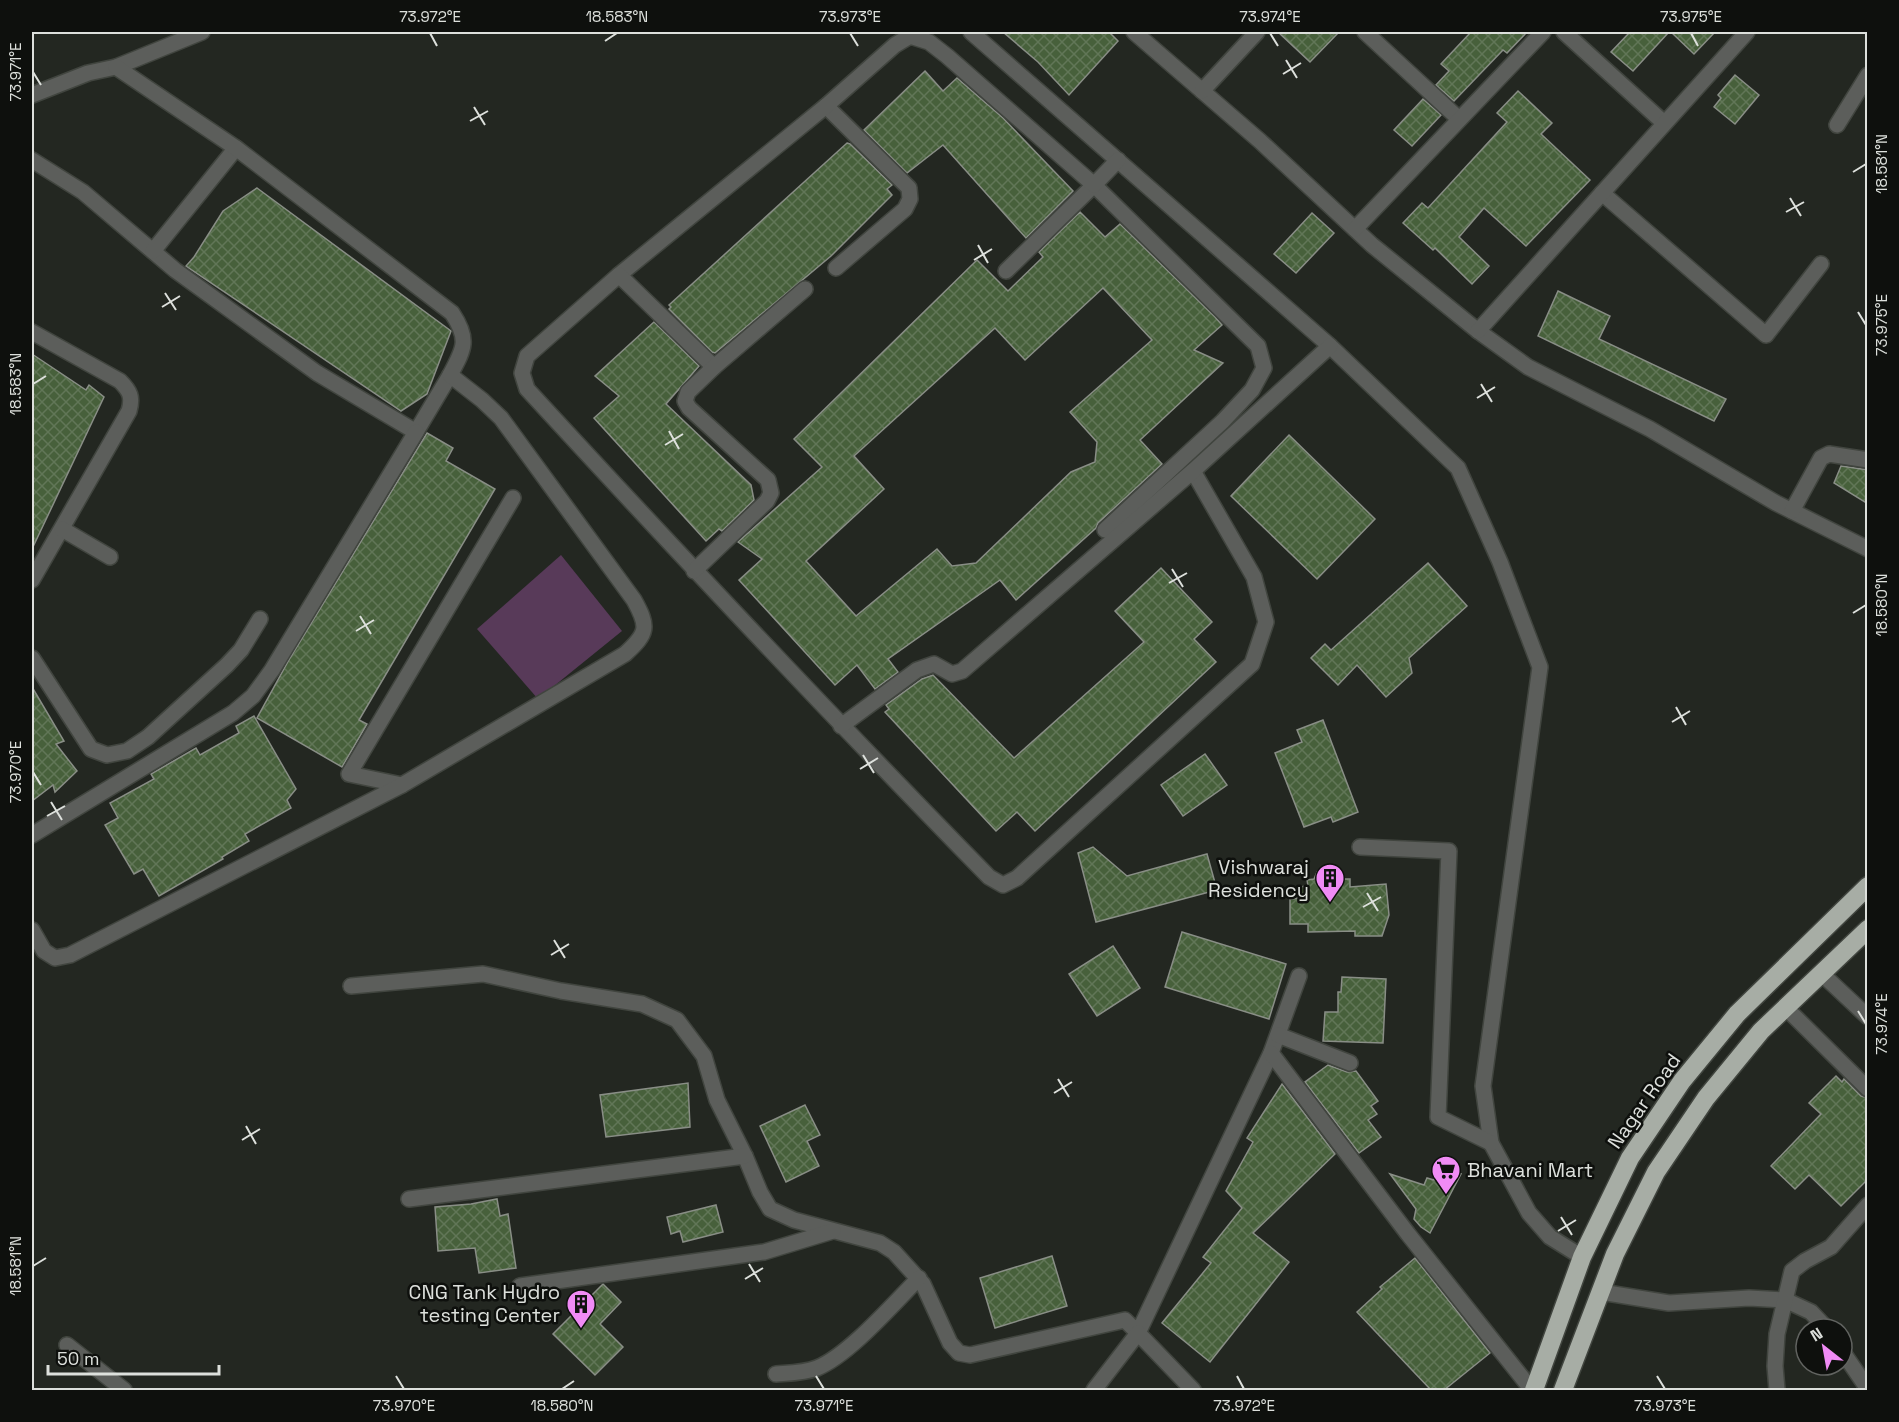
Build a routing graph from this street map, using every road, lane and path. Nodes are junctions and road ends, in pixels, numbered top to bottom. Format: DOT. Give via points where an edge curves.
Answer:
graph roads {
  1 [pos="202,32"];
  2 [pos="971,32"];
  3 [pos="1134,32"];
  4 [pos="1257,32"];
  5 [pos="1365,32"];
  6 [pos="1543,32"];
  7 [pos="1564,32"];
  8 [pos="1747,32"];
  9 [pos="116,67"];
  10 [pos="1868,75"];
  11 [pos="1202,91"];
  12 [pos="32,95"];
  13 [pos="826,106"];
  14 [pos="1459,119"];
  15 [pos="1664,123"];
  16 [pos="1837,125"];
  17 [pos="236,148"];
  18 [pos="32,160"];
  19 [pos="1118,160"];
  20 [pos="1095,184"];
  21 [pos="1602,193"];
  22 [pos="1355,229"];
  23 [pos="153,251"];
  24 [pos="1821,264"];
  25 [pos="836,268"];
  26 [pos="1006,271"];
  27 [pos="619,275"];
  28 [pos="805,289"];
  29 [pos="1478,331"];
  30 [pos="32,332"];
  31 [pos="1330,346"];
  32 [pos="714,367"];
  33 [pos="450,375"];
  34 [pos="416,432"];
  35 [pos="1868,460"];
  36 [pos="1193,471"];
  37 [pos="513,498"];
  38 [pos="1792,511"];
  39 [pos="62,529"];
  40 [pos="1105,530"];
  41 [pos="1868,549"];
  42 [pos="110,557"];
  43 [pos="694,571"];
  44 [pos="32,580"];
  45 [pos="260,619"];
  46 [pos="32,658"];
  47 [pos="841,726"];
  48 [pos="402,785"];
  49 [pos="32,835"];
  50 [pos="1360,847"];
  51 [pos="1868,886"];
  52 [pos="1868,929"];
  53 [pos="32,930"];
  54 [pos="1822,974"];
  55 [pos="1299,976"];
  56 [pos="351,986"];
  57 [pos="1786,1008"];
  58 [pos="1868,1017"];
  59 [pos="1278,1035"];
  60 [pos="1271,1053"];
  61 [pos="1350,1064"];
  62 [pos="1868,1089"];
  63 [pos="1491,1143"];
  64 [pos="745,1156"];
  65 [pos="409,1199"];
  66 [pos="1868,1205"];
  67 [pos="833,1231"];
  68 [pos="1582,1257"];
  69 [pos="919,1278"];
  70 [pos="520,1286"];
  71 [pos="1601,1292"];
  72 [pos="1785,1300"];
  73 [pos="1816,1317"];
  74 [pos="1138,1333"];
  75 [pos="67,1346"];
  76 [pos="1854,1369"];
  77 [pos="776,1374"];
  78 [pos="1868,1389"];
  79 [pos="124,1390"];
  80 [pos="1094,1390"];
  81 [pos="1192,1390"];
  82 [pos="1533,1390"];
  83 [pos="1563,1390"];
  84 [pos="1777,1390"];
  1 -- 9 [label="street"];
  2 -- 19 [label="street"];
  3 -- 11 [label="street"];
  4 -- 11 [label="street"];
  5 -- 14 [label="street"];
  6 -- 14 [label="street"];
  7 -- 15 [label="street"];
  8 -- 15 [label="street"];
  9 -- 12 [label="street" via="88,73"];
  9 -- 17 [label="street"];
  10 -- 16 [label="street"];
  11 -- 22 [label="street"];
  13 -- 20 [label="street" via="910,36 929,42 947,56"];
  13 -- 25 [label="street" via="909,188 910,199 905,209"];
  13 -- 27 [label="street"];
  14 -- 22 [label="street"];
  15 -- 21 [label="street"];
  17 -- 23 [label="street"];
  17 -- 33 [label="street" via="452,314 462,328 465,343"];
  18 -- 23 [label="street" via="83,192"];
  19 -- 20 [label="street"];
  19 -- 31 [label="street"];
  20 -- 26 [label="street"];
  20 -- 40 [label="street" via="1258,346 1264,368 1252,390 1223,421"];
  21 -- 24 [label="street" via="1766,335"];
  21 -- 29 [label="street"];
  22 -- 29 [label="street"];
  23 -- 34 [label="street" via="317,373"];
  27 -- 32 [label="street"];
  27 -- 43 [label="street" via="527,356 522,373 527,389"];
  28 -- 32 [label="street"];
  29 -- 38 [label="street" via="1528,368 1650,429"];
  30 -- 39 [label="street" via="120,381 133,400"];
  31 -- 36 [label="street"];
  31 -- 63 [label="street" via="1458,468 1500,562 1540,667 1483,1086"];
  32 -- 43 [label="street" via="688,392 685,401 768,480 771,493"];
  33 -- 34 [label="street"];
  33 -- 48 [label="street" via="501,418 634,600 643,616 644,632 626,654"];
  34 -- 49 [label="street" via="253,696 232,713"];
  35 -- 38 [label="street" via="1829,454 1821,458"];
  36 -- 47 [label="street" via="962,671 952,674 934,664 918,670"];
  36 -- 47 [label="street" via="1254,577 1266,622 1251,664 1017,878 1003,885 989,877"];
  37 -- 48 [label="street" via="349,774"];
  38 -- 41 [label="street"];
  39 -- 42 [label="street"];
  39 -- 44 [label="street"];
  43 -- 47 [label="street"];
  45 -- 46 [label="street" via="227,665 148,737 127,751 107,755 91,749 79,734"];
  48 -- 53 [label="street" via="70,955 55,958 44,951"];
  50 -- 63 [label="street" via="1449,851 1438,1117"];
  51 -- 68 [label="highway, Nagar Road" via="1737,1014 1682,1081 1630,1158"];
  52 -- 54 [label="highway"];
  54 -- 57 [label="highway"];
  54 -- 58 [label="street"];
  55 -- 59 [label="street"];
  56 -- 64 [label="street" via="483,974 642,1004 676,1020 704,1056 717,1100"];
  57 -- 62 [label="street"];
  57 -- 71 [label="highway" via="1761,1031 1706,1098 1656,1172 1615,1254"];
  59 -- 60 [label="street"];
  59 -- 61 [label="street"];
  60 -- 74 [label="street"];
  60 -- 82 [label="street"];
  63 -- 68 [label="street" via="1529,1213 1550,1236"];
  64 -- 65 [label="street"];
  64 -- 67 [label="street" via="770,1209"];
  66 -- 72 [label="street" via="1831,1247 1792,1271"];
  67 -- 69 [label="street" via="880,1243"];
  67 -- 70 [label="street" via="764,1252"];
  68 -- 82 [label="highway, Nagar Road"];
  69 -- 74 [label="street" via="950,1343 959,1353 970,1355 1125,1320"];
  69 -- 77 [label="street" via="832,1360 817,1368"];
  71 -- 72 [label="street" via="1669,1303"];
  71 -- 83 [label="highway"];
  72 -- 73 [label="street"];
  72 -- 84 [label="street" via="1777,1334"];
  74 -- 80 [label="street"];
  74 -- 81 [label="street"];
  75 -- 79 [label="street"];
  76 -- 78 [label="street"];
}
